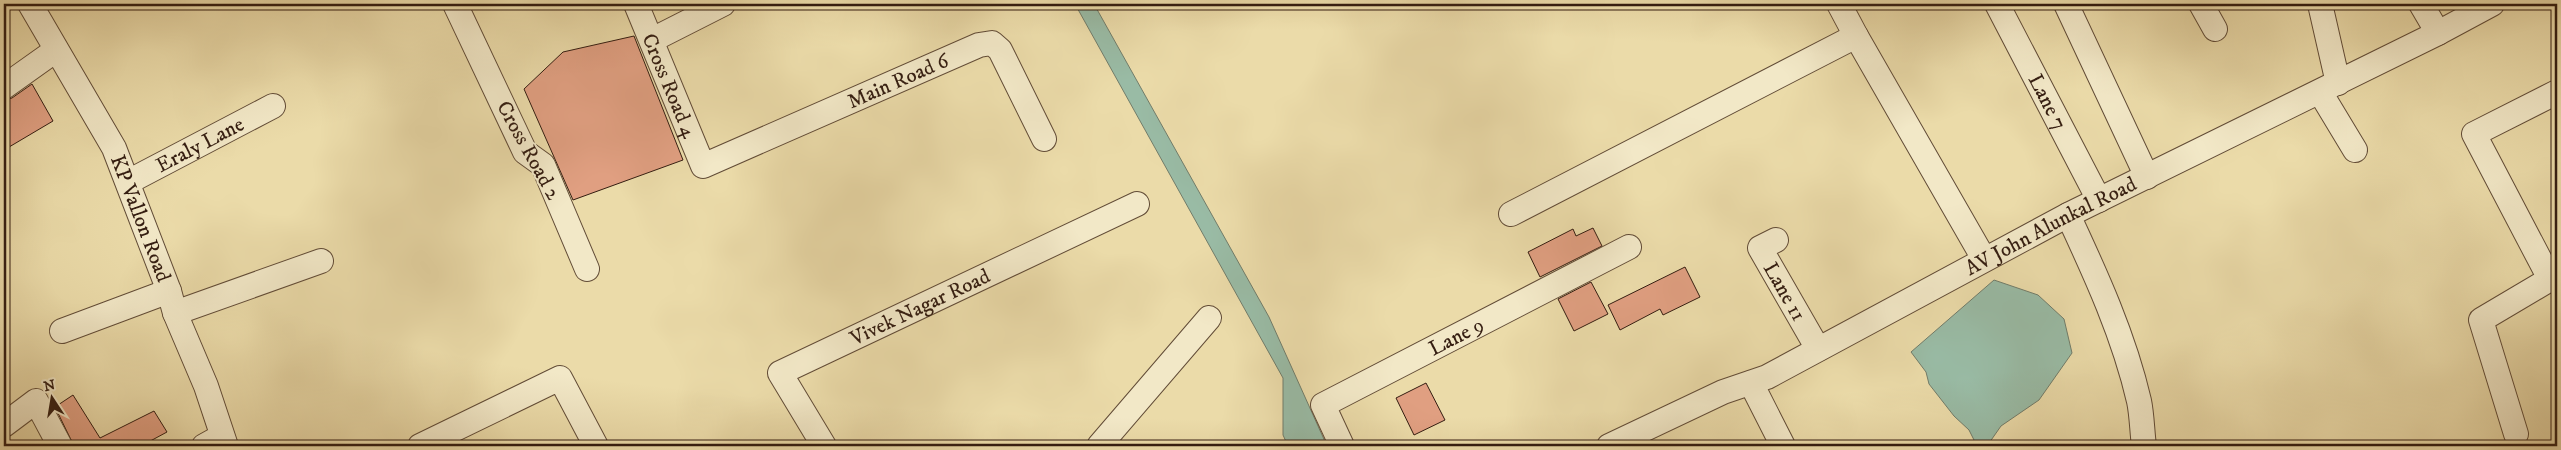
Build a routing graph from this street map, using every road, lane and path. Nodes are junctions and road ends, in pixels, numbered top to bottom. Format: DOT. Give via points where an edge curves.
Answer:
graph roads {
  1 [pos="30,4"];
  2 [pos="455,4"];
  3 [pos="636,4"];
  4 [pos="723,4"];
  5 [pos="1840,4"];
  6 [pos="1846,4"];
  7 [pos="1997,4"];
  8 [pos="2066,4"];
  9 [pos="2201,4"];
  10 [pos="2320,4"];
  11 [pos="2421,4"];
  12 [pos="2492,4"];
  13 [pos="2215,29"];
  14 [pos="2438,33"];
  15 [pos="1856,36"];
  16 [pos="652,40"];
  17 [pos="56,50"];
  18 [pos="4,87"];
  19 [pos="2329,87"];
  20 [pos="2557,92"];
  21 [pos="272,106"];
  22 [pos="1044,139"];
  23 [pos="2355,150"];
  24 [pos="703,166"];
  25 [pos="2147,177"];
  26 [pos="128,182"];
  27 [pos="2099,200"];
  28 [pos="1137,204"];
  29 [pos="1511,214"];
  30 [pos="2068,215"];
  31 [pos="1776,240"];
  32 [pos="1629,247"];
  33 [pos="1984,259"];
  34 [pos="321,261"];
  35 [pos="588,269"];
  36 [pos="2553,277"];
  37 [pos="172,302"];
  38 [pos="1209,318"];
  39 [pos="62,331"];
  40 [pos="1818,349"];
  41 [pos="1751,383"];
  42 [pos="4,426"];
  43 [pos="2516,434"];
  44 [pos="217,443"];
  45 [pos="60,446"];
  46 [pos="420,446"];
  47 [pos="596,446"];
  48 [pos="824,446"];
  49 [pos="1099,446"];
  50 [pos="1342,446"];
  51 [pos="1609,446"];
  52 [pos="1783,446"];
  53 [pos="2144,446"];
  1 -- 17 [label="street, KP Vallon Road"];
  2 -- 35 [label="street, Cross Road 2" via="525,152 543,165"];
  3 -- 16 [label="street, Cross Road 4"];
  4 -- 16 [label="street"];
  5 -- 15 [label="street"];
  6 -- 15 [label="street"];
  7 -- 27 [label="street, Lane 7"];
  8 -- 25 [label="street"];
  9 -- 13 [label="street"];
  10 -- 19 [label="street"];
  11 -- 14 [label="street"];
  12 -- 14 [label="street, AV John Alunkal Road"];
  14 -- 19 [label="street, AV John Alunkal Road"];
  15 -- 29 [label="street"];
  15 -- 33 [label="street"];
  16 -- 24 [label="street, Cross Road 4"];
  17 -- 18 [label="street"];
  17 -- 26 [label="street, KP Vallon Road" via="114,148"];
  19 -- 23 [label="street"];
  19 -- 25 [label="street, AV John Alunkal Road"];
  20 -- 36 [label="street" via="2474,134"];
  21 -- 26 [label="street, Eraly Lane"];
  22 -- 24 [label="street, Main Road 6" via="1000,50 992,43 979,45"];
  25 -- 27 [label="street, AV John Alunkal Road"];
  26 -- 37 [label="street, KP Vallon Road"];
  27 -- 30 [label="street, AV John Alunkal Road"];
  28 -- 48 [label="street, Vivek Nagar Road" via="780,373"];
  30 -- 33 [label="street, AV John Alunkal Road"];
  30 -- 53 [label="street" via="2107,302 2127,359 2139,402"];
  31 -- 40 [label="street, Lane 11" via="1760,248"];
  32 -- 50 [label="street, Lane 9" via="1323,405"];
  33 -- 40 [label="street, AV John Alunkal Road"];
  34 -- 37 [label="street"];
  36 -- 43 [label="street" via="2481,320"];
  37 -- 39 [label="street"];
  37 -- 44 [label="street, KP Vallon Road" via="206,386"];
  38 -- 49 [label="street"];
  40 -- 41 [label="street, AV John Alunkal Road"];
  41 -- 51 [label="street, AV John Alunkal Road" via="1723,392"];
  41 -- 52 [label="street"];
  42 -- 45 [label="street" via="36,401"];
  46 -- 47 [label="street" via="560,378"];
}
